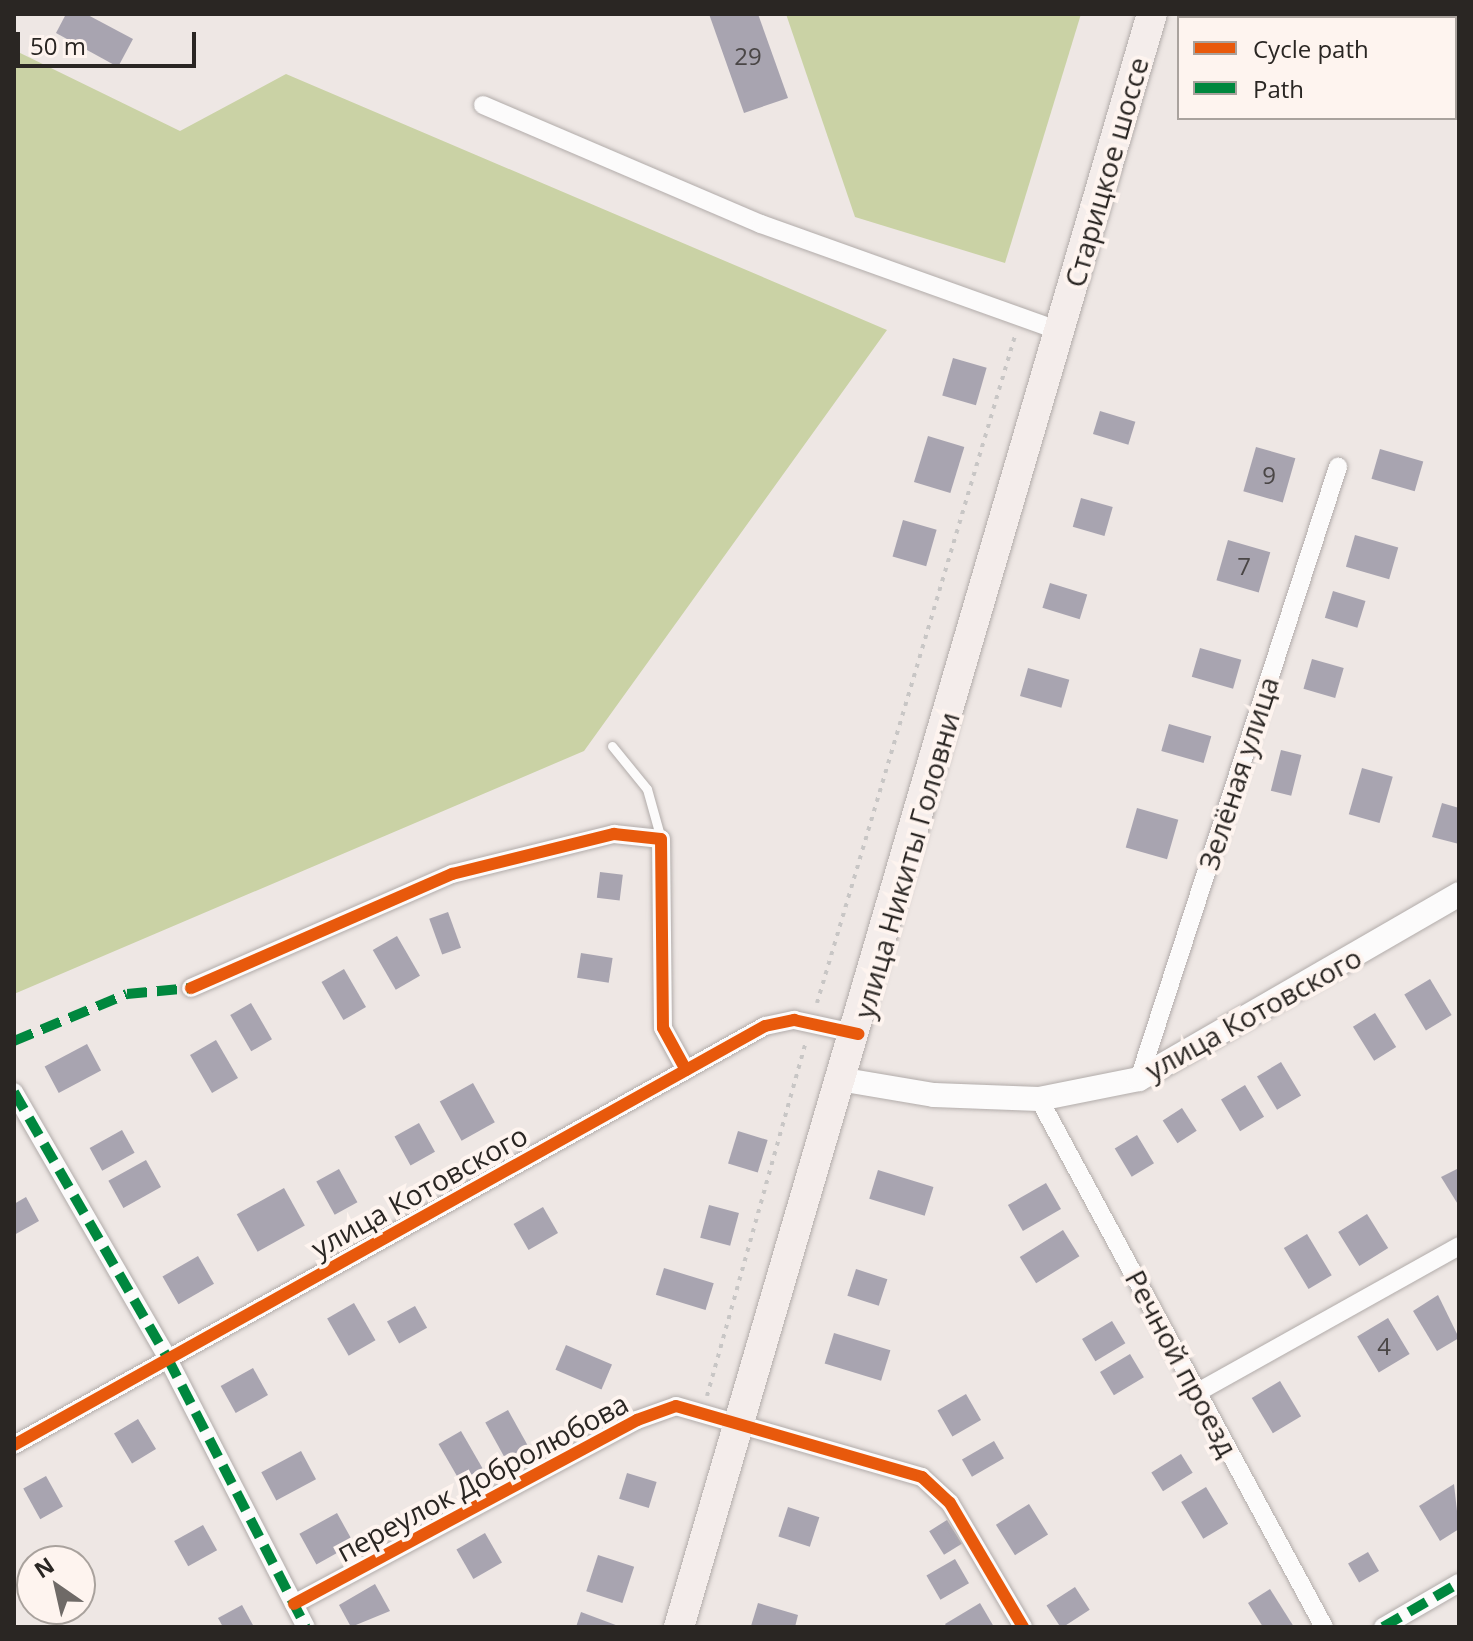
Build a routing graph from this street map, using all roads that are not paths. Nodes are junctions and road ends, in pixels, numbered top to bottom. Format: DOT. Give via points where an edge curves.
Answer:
graph roads {
  1 [pos="1152,14"];
  2 [pos="483,105"];
  3 [pos="1060,331"];
  4 [pos="1338,467"];
  5 [pos="612,746"];
  6 [pos="661,839"];
  7 [pos="1459,894"];
  8 [pos="191,988"];
  9 [pos="858,1034"];
  10 [pos="686,1070"];
  11 [pos="1139,1079"];
  12 [pos="845,1080"];
  13 [pos="14,1092"];
  14 [pos="1039,1099"];
  15 [pos="1459,1246"];
  16 [pos="168,1359"];
  17 [pos="1198,1392"];
  18 [pos="741,1425"];
  19 [pos="14,1445"];
  20 [pos="1459,1583"];
  21 [pos="294,1604"];
  22 [pos="306,1627"];
  23 [pos="679,1627"];
  24 [pos="1023,1627"];
  25 [pos="1324,1627"];
  26 [pos="1383,1627"];
  1 -- 3 [label="main road, Старицкое шоссе"];
  2 -- 3 [label="street" via="761,224"];
  3 -- 9 [label="main road, улица Никиты Головни"];
  4 -- 11 [label="street, Зелёная улица"];
  5 -- 6 [label="lane" via="647,789"];
  6 -- 8 [label="street" via="614,834 452,874"];
  6 -- 10 [label="street" via="663,1028"];
  7 -- 11 [label="street, улица Котовского"];
  9 -- 10 [label="street, улица Котовского" via="811,1023 765,1026"];
  9 -- 12 [label="main road, улица Никиты Головни"];
  10 -- 16 [label="street, улица Котовского"];
  11 -- 14 [label="street, улица Котовского"];
  12 -- 14 [label="street, улица Котовского" via="934,1095"];
  12 -- 18 [label="main road, улица Никиты Головни"];
  13 -- 16 [label="street"];
  14 -- 17 [label="street, Речной проезд"];
  15 -- 17 [label="street"];
  16 -- 19 [label="street, улица Котовского"];
  16 -- 21 [label="street"];
  17 -- 25 [label="street, Речной проезд"];
  18 -- 21 [label="street, переулок Добролюбова" via="676,1406 637,1420"];
  18 -- 23 [label="main road, улица Никиты Головни"];
  18 -- 24 [label="street, переулок Добролюбова" via="922,1477 950,1503"];
  20 -- 26 [label="street"];
  21 -- 22 [label="street"];
}
